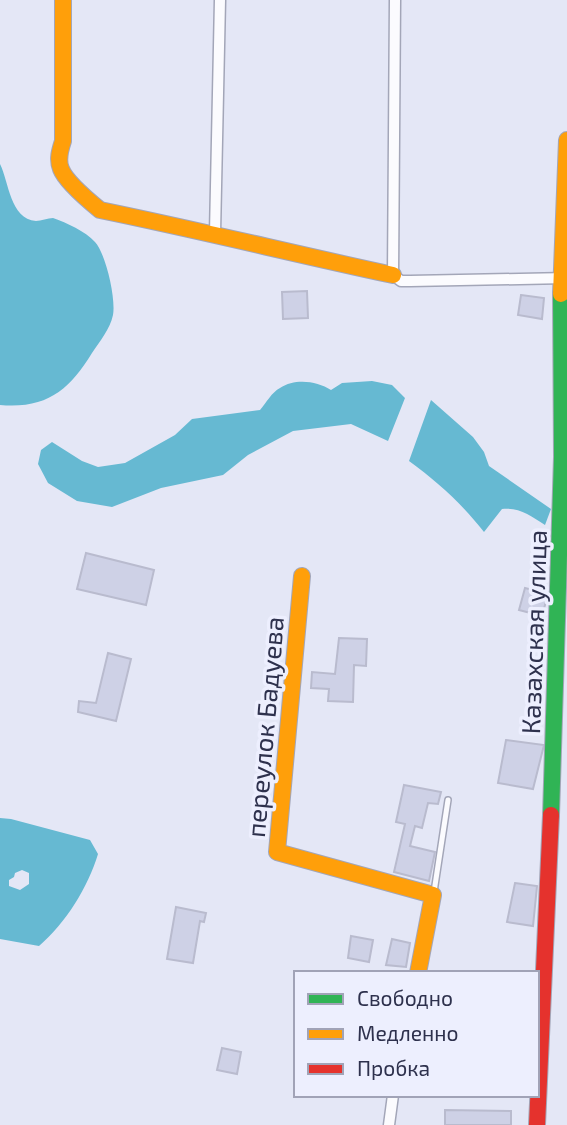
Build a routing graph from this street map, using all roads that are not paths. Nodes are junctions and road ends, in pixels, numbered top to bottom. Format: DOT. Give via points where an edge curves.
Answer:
graph roads {
  1 [pos="63,0"];
  2 [pos="220,0"];
  3 [pos="395,0"];
  4 [pos="567,140"];
  5 [pos="215,233"];
  6 [pos="393,275"];
  7 [pos="564,278"];
  8 [pos="564,494"];
  9 [pos="302,576"];
  10 [pos="561,705"];
  11 [pos="448,800"];
  12 [pos="433,895"];
  13 [pos="418,971"];
  14 [pos="539,1090"];
  15 [pos="393,1097"];
  16 [pos="539,1097"];
  17 [pos="389,1125"];
  18 [pos="537,1125"];
  1 -- 5 [label="street" via="61,169 100,210"];
  2 -- 5 [label="street"];
  3 -- 6 [label="street"];
  4 -- 7 [label="street, Казахская улица"];
  5 -- 6 [label="street"];
  6 -- 7 [label="street" via="401,281"];
  7 -- 8 [label="street, Казахская улица"];
  8 -- 10 [label="street, Казахская улица"];
  9 -- 12 [label="street, переулок Бадуева" via="277,852"];
  10 -- 14 [label="street, Казахская улица"];
  11 -- 12 [label="lane"];
  12 -- 13 [label="street"];
  15 -- 17 [label="street"];
  16 -- 18 [label="street, Казахская улица"];
}
